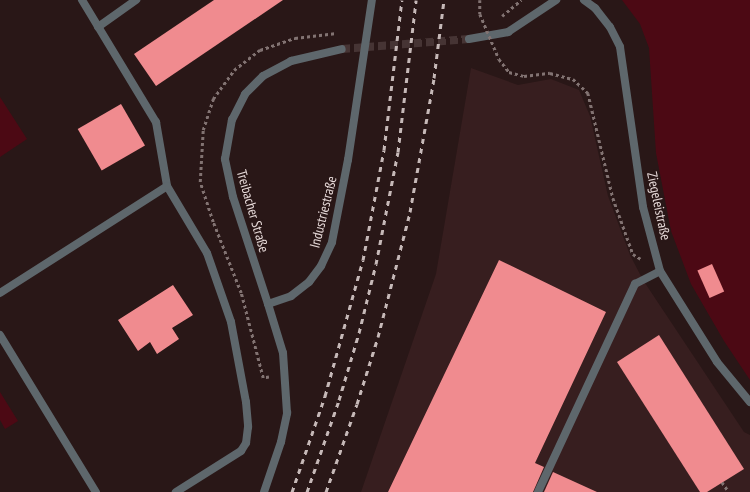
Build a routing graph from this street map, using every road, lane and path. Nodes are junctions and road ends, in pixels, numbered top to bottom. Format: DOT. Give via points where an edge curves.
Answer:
graph roads {
  1 [pos="82,0"];
  2 [pos="136,0"];
  3 [pos="372,0"];
  4 [pos="480,0"];
  5 [pos="521,0"];
  6 [pos="556,0"];
  7 [pos="584,0"];
  8 [pos="496,19"];
  9 [pos="490,21"];
  10 [pos="477,26"];
  11 [pos="98,27"];
  12 [pos="469,39"];
  13 [pos="342,49"];
  14 [pos="167,186"];
  15 [pos="660,270"];
  16 [pos="0,292"];
  17 [pos="268,304"];
  18 [pos="0,335"];
  19 [pos="750,402"];
  20 [pos="722,482"];
  21 [pos="96,492"];
  22 [pos="176,492"];
  23 [pos="264,492"];
  24 [pos="538,492"];
  25 [pos="729,492"];
  1 -- 11 [label="street"];
  2 -- 11 [label="street"];
  3 -- 17 [label="street, Industriestraße" via="348,160 332,242 321,266 309,282 291,296"];
  4 -- 15 [label="path, bridge" via="480,14 499,59 509,72 524,76 550,72 573,79 588,93 613,198 633,254"];
  5 -- 8 [label="path"];
  6 -- 12 [label="street" via="508,32"];
  7 -- 15 [label="street, Ziegeleistraße" via="595,8 610,27 620,48 643,207"];
  9 -- 10 [label="path"];
  11 -- 14 [label="street" via="156,122"];
  13 -- 17 [label="street, Treibacher Straße" via="291,61 263,76 245,94 232,120 225,159 233,198"];
  14 -- 16 [label="street"];
  14 -- 22 [label="street" via="207,253 231,322 246,402 248,427 246,443 241,451"];
  15 -- 19 [label="street, Ziegeleistraße" via="717,362"];
  15 -- 24 [label="street" via="635,284"];
  17 -- 23 [label="street" via="283,353 287,413 281,442"];
  18 -- 21 [label="street"];
  20 -- 25 [label="path"];
}
